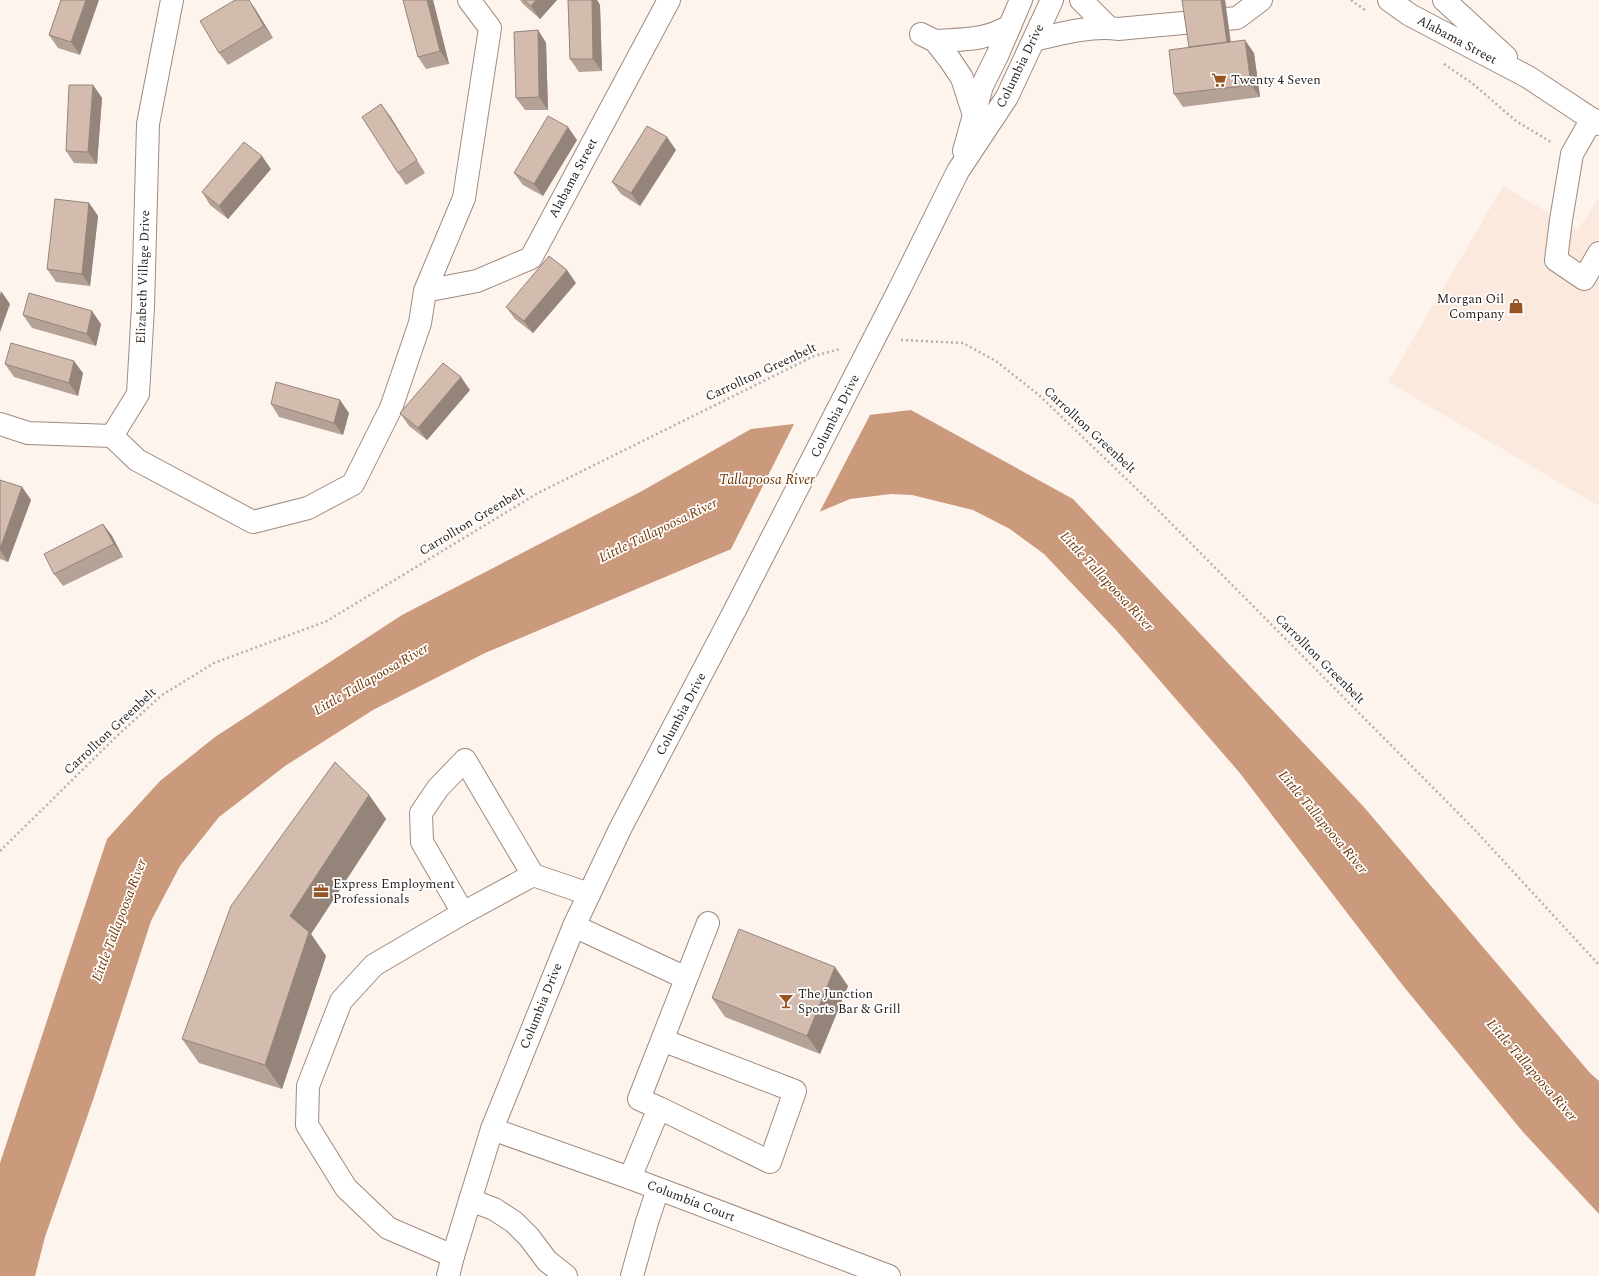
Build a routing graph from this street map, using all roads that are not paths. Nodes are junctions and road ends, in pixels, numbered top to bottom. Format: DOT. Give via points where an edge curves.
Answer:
graph roads {
  1 [pos="172,0"];
  2 [pos="469,0"];
  3 [pos="669,0"];
  4 [pos="1021,0"];
  5 [pos="1052,0"];
  6 [pos="1081,0"];
  7 [pos="1261,0"];
  8 [pos="1389,0"];
  9 [pos="1444,0"];
  10 [pos="1010,26"];
  11 [pos="1108,27"];
  12 [pos="1034,40"];
  13 [pos="1528,77"];
  14 [pos="974,115"];
  15 [pos="1595,122"];
  16 [pos="958,171"];
  17 [pos="1599,253"];
  18 [pos="425,291"];
  19 [pos="0,424"];
  20 [pos="112,436"];
  21 [pos="533,875"];
  22 [pos="589,894"];
  23 [pos="463,913"];
  24 [pos="708,924"];
  25 [pos="574,926"];
  26 [pos="686,978"];
  27 [pos="662,1040"];
  28 [pos="658,1108"];
  29 [pos="492,1129"];
  30 [pos="630,1178"];
  31 [pos="658,1189"];
  32 [pos="470,1200"];
  33 [pos="450,1266"];
  34 [pos="566,1276"];
  35 [pos="632,1276"];
  36 [pos="889,1276"];
  1 -- 20 [label="street, Elizabeth Village Drive" via="148,124 138,394"];
  2 -- 18 [label="street" via="490,28 466,190"];
  3 -- 18 [label="street, Alabama Street" via="530,258 477,281"];
  4 -- 10 [label="street, Columbia Drive"];
  5 -- 12 [label="street, Columbia Drive"];
  6 -- 11 [label="street"];
  7 -- 11 [label="street" via="1237,18 1118,29"];
  8 -- 13 [label="street, Alabama Street" via="1410,16"];
  9 -- 13 [label="street, Alabama Street"];
  10 -- 14 [label="street, Columbia Drive" via="982,86"];
  10 -- 14 [label="street" via="996,34 977,39 928,38 962,78"];
  11 -- 12 [label="street" via="1067,32"];
  12 -- 16 [label="street, Columbia Drive" via="1007,97"];
  13 -- 15 [label="street, Alabama Street"];
  14 -- 16 [label="street, Columbia Drive"];
  15 -- 17 [label="street" via="1572,154 1560,220 1556,260 1584,279"];
  16 -- 22 [label="street, Columbia Drive, bridge"];
  18 -- 20 [label="street" via="420,323 390,408 352,484 308,508 253,522 137,460"];
  19 -- 20 [label="street" via="28,433"];
  21 -- 22 [label="street"];
  21 -- 23 [label="street"];
  21 -- 23 [label="street" via="465,760 438,788 421,813 422,842"];
  22 -- 25 [label="street, Columbia Drive"];
  23 -- 33 [label="street" via="374,965 342,1001 308,1086 307,1125 346,1188 388,1228"];
  24 -- 26 [label="street"];
  25 -- 26 [label="street"];
  25 -- 29 [label="street, Columbia Drive"];
  26 -- 27 [label="street"];
  27 -- 28 [label="street" via="639,1099"];
  27 -- 28 [label="street" via="795,1091 770,1162"];
  28 -- 30 [label="street"];
  29 -- 30 [label="street, Columbia Court"];
  29 -- 32 [label="street, Columbia Drive"];
  30 -- 31 [label="street, Columbia Court"];
  31 -- 35 [label="street" via="646,1222"];
  31 -- 36 [label="street, Columbia Court"];
  32 -- 33 [label="street, Columbia Drive"];
  32 -- 34 [label="street" via="494,1209 514,1222 547,1261"];
}
